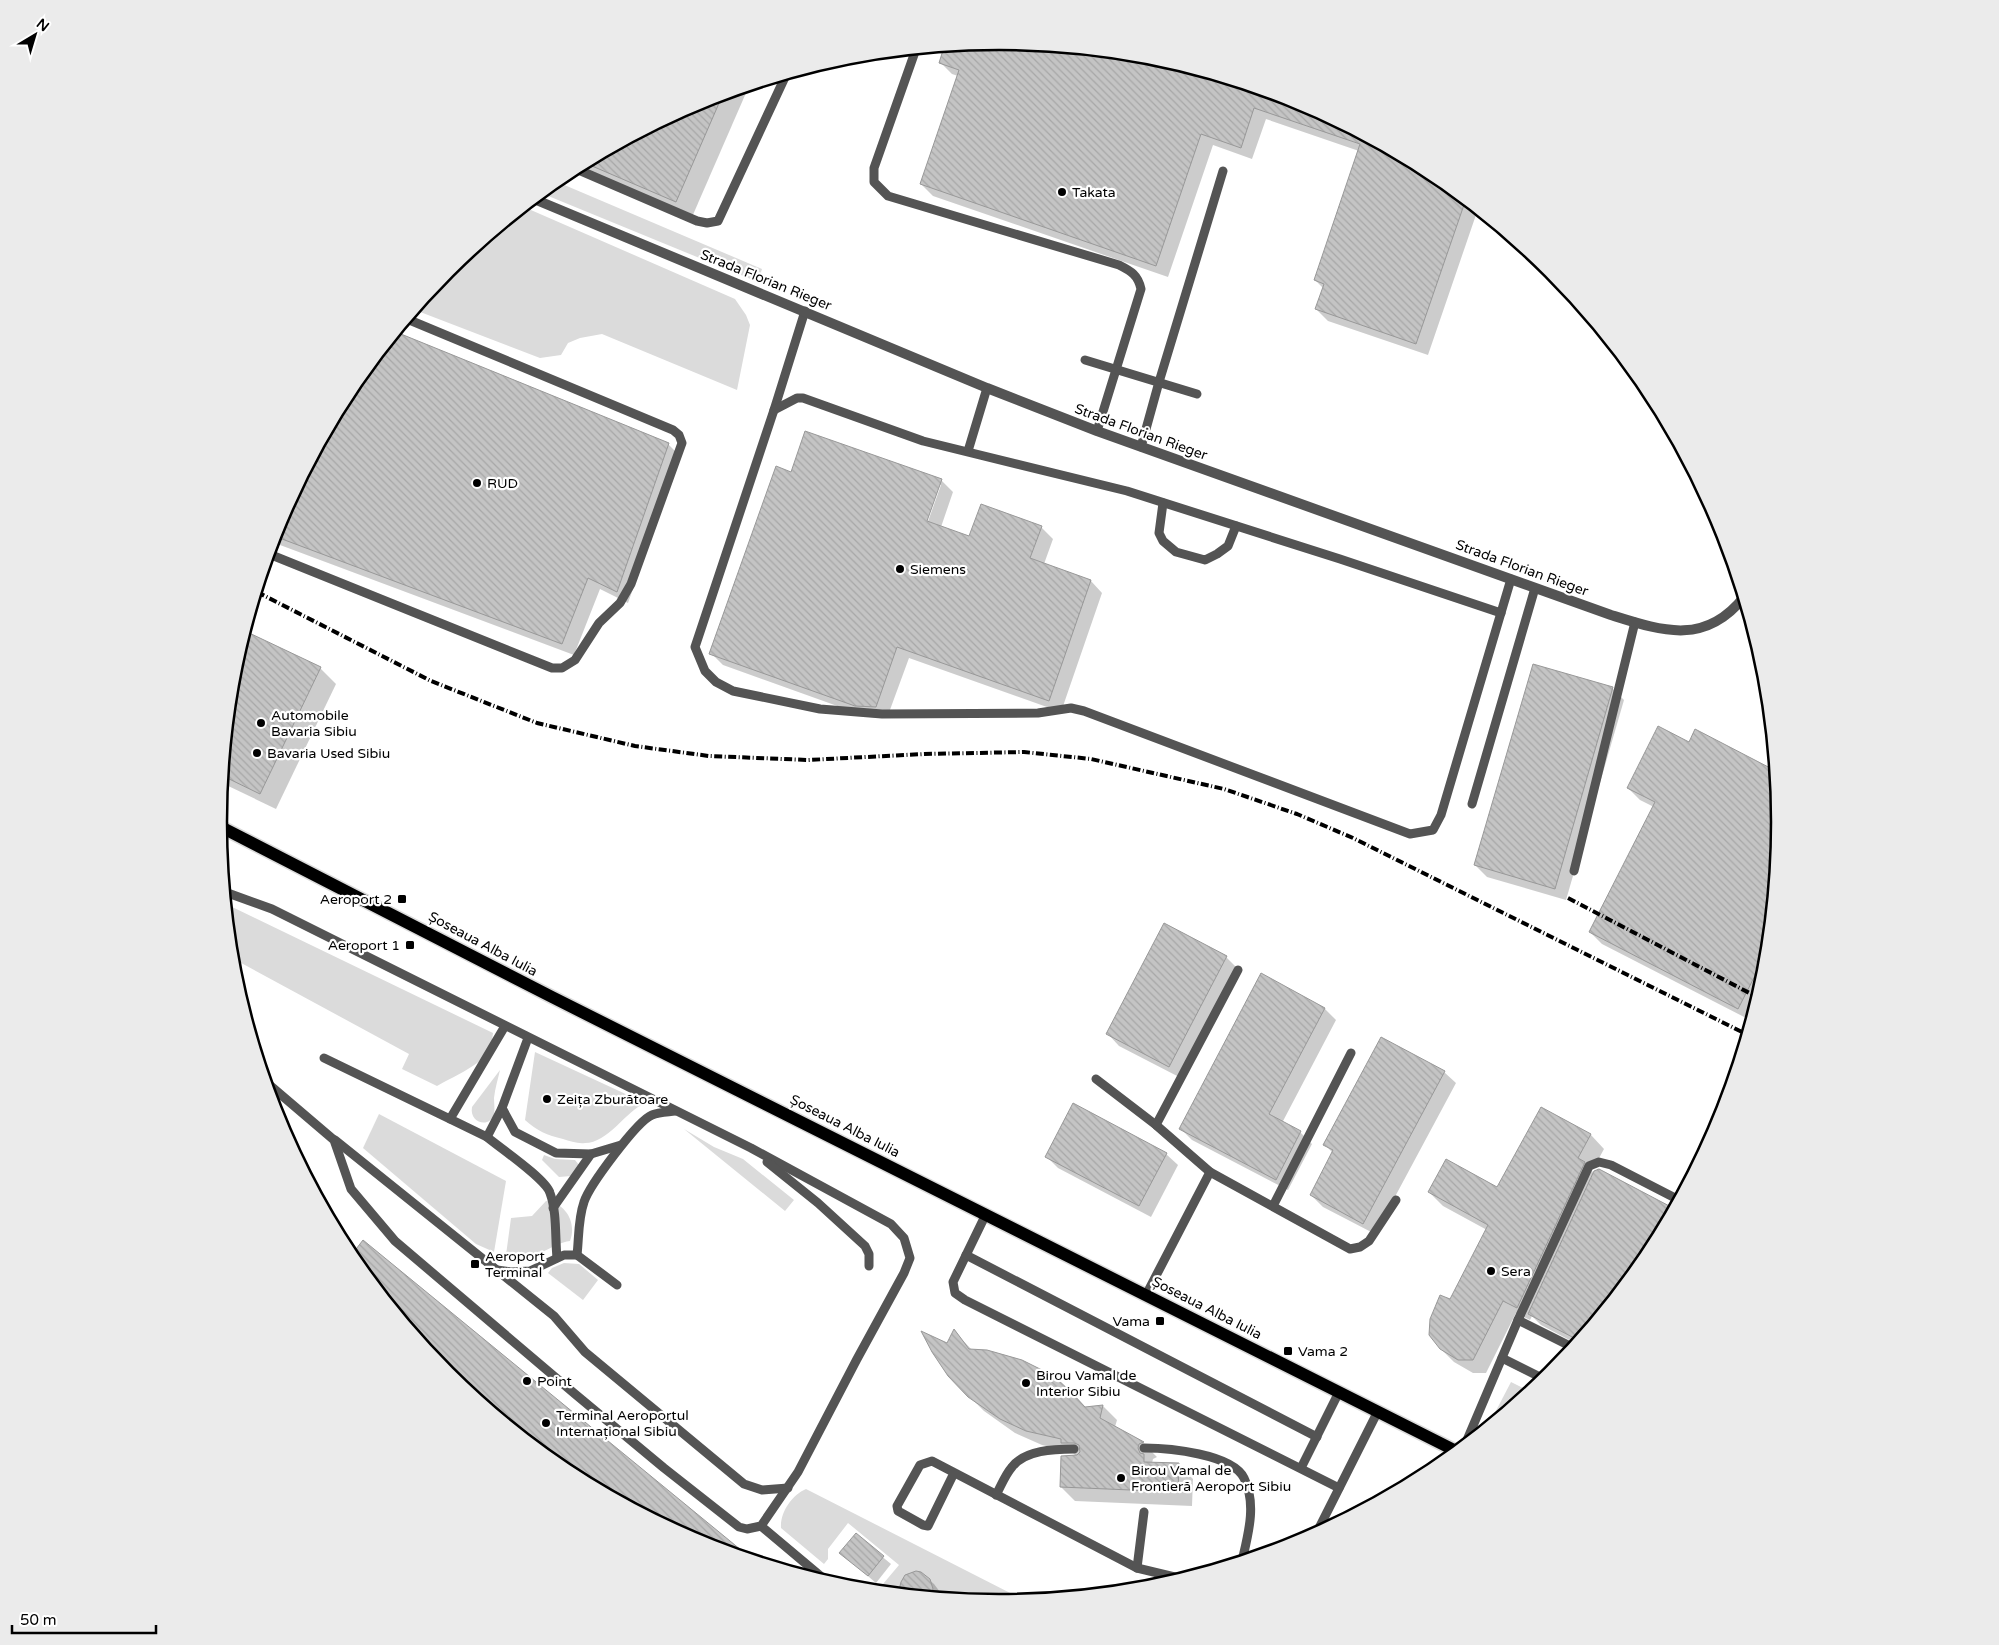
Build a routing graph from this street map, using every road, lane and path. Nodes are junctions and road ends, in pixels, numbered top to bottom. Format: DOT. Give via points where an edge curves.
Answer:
graph roads {
  1 [pos="914,55"];
  2 [pos="783,81"];
  3 [pos="1223,171"];
  4 [pos="583,172"];
  5 [pos="540,202"];
  6 [pos="805,311"];
  7 [pos="412,321"];
  8 [pos="1085,360"];
  9 [pos="1116,370"];
  10 [pos="1158,382"];
  11 [pos="987,388"];
  12 [pos="1197,394"];
  13 [pos="774,410"];
  14 [pos="1097,431"];
  15 [pos="1141,447"];
  16 [pos="968,451"];
  17 [pos="1163,503"];
  18 [pos="1236,526"];
  19 [pos="275,556"];
  20 [pos="1511,579"];
  21 [pos="1535,588"];
  22 [pos="1740,602"];
  23 [pos="1500,613"];
  24 [pos="1635,622"];
  25 [pos="1472,804"];
  26 [pos="227,830"];
  27 [pos="1574,871"];
  28 [pos="231,894"];
  29 [pos="1238,970"];
  30 [pos="505,1026"];
  31 [pos="528,1038"];
  32 [pos="1351,1053"];
  33 [pos="324,1058"];
  34 [pos="1096,1079"];
  35 [pos="275,1090"];
  36 [pos="502,1108"];
  37 [pos="675,1111"];
  38 [pos="450,1120"];
  39 [pos="1156,1125"];
  40 [pos="486,1137"];
  41 [pos="334,1140"];
  42 [pos="623,1144"];
  43 [pos="751,1148"];
  44 [pos="591,1154"];
  45 [pos="1210,1172"];
  46 [pos="1675,1198"];
  47 [pos="1396,1200"];
  48 [pos="1273,1206"];
  49 [pos="553,1208"];
  50 [pos="986,1214"];
  51 [pos="577,1255"];
  52 [pos="966,1255"];
  53 [pos="557,1258"];
  54 [pos="869,1266"];
  55 [pos="494,1269"];
  56 [pos="617,1285"];
  57 [pos="1146,1294"];
  58 [pos="1518,1320"];
  59 [pos="1568,1345"];
  60 [pos="1502,1358"];
  61 [pos="1538,1376"];
  62 [pos="1339,1392"];
  63 [pos="1378,1411"];
  64 [pos="1469,1436"];
  65 [pos="1316,1437"];
  66 [pos="1144,1448"];
  67 [pos="1074,1449"];
  68 [pos="1451,1449"];
  69 [pos="1301,1468"];
  70 [pos="954,1473"];
  71 [pos="788,1488"];
  72 [pos="1339,1488"];
  73 [pos="996,1495"];
  74 [pos="1144,1512"];
  75 [pos="1321,1524"];
  76 [pos="761,1526"];
  77 [pos="1243,1556"];
  78 [pos="1137,1568"];
  79 [pos="817,1573"];
  80 [pos="1169,1576"];
  1 -- 9 [label="lane" via="874,168 874,182 888,196 1119,265 1133,273 1141,289"];
  2 -- 4 [label="lane" via="718,221 697,221"];
  3 -- 10 [label="lane"];
  5 -- 6 [label="street, Strada Florian Rieger"];
  6 -- 11 [label="street, Strada Florian Rieger"];
  6 -- 13 [label="lane"];
  7 -- 19 [label="lane" via="680,435 682,443 631,584 620,603 599,624 574,660 562,668 552,668"];
  8 -- 9 [label="lane"];
  9 -- 10 [label="lane"];
  9 -- 14 [label="lane"];
  10 -- 12 [label="lane"];
  10 -- 15 [label="lane"];
  11 -- 14 [label="street, Strada Florian Rieger"];
  11 -- 16 [label="lane"];
  13 -- 16 [label="lane" via="803,398 923,441"];
  13 -- 23 [label="lane" via="695,647 705,672 733,691 820,709 882,714 1038,713 1071,708 1410,834 1433,830 1441,815"];
  14 -- 15 [label="street, Strada Florian Rieger"];
  15 -- 20 [label="street, Strada Florian Rieger"];
  16 -- 17 [label="lane"];
  17 -- 18 [label="lane"];
  17 -- 18 [label="lane" via="1159,533 1162,541 1176,552 1206,560 1228,546"];
  18 -- 23 [label="lane"];
  20 -- 21 [label="street, Strada Florian Rieger"];
  20 -- 23 [label="lane"];
  21 -- 24 [label="street, Strada Florian Rieger"];
  21 -- 25 [label="lane"];
  22 -- 24 [label="street, Strada Florian Rieger" via="1714,624 1699,629 1664,629"];
  24 -- 27 [label="lane"];
  26 -- 50 [label="main road, Șoseaua Alba Iulia"];
  28 -- 30 [label="lane" via="272,909"];
  29 -- 39 [label="lane"];
  30 -- 31 [label="lane"];
  30 -- 38 [label="lane"];
  31 -- 36 [label="lane"];
  31 -- 37 [label="lane"];
  32 -- 48 [label="lane"];
  33 -- 38 [label="lane"];
  34 -- 39 [label="lane"];
  35 -- 41 [label="lane"];
  36 -- 40 [label="lane"];
  36 -- 44 [label="lane" via="515,1132 526,1139 556,1153"];
  37 -- 42 [label="lane" via="651,1115"];
  37 -- 43 [label="lane"];
  38 -- 40 [label="lane"];
  39 -- 45 [label="lane"];
  40 -- 49 [label="lane" via="541,1180 550,1191"];
  41 -- 55 [label="lane"];
  41 -- 76 [label="lane" via="351,1188 395,1241 731,1522 747,1529"];
  42 -- 44 [label="lane"];
  42 -- 51 [label="lane" via="584,1199"];
  43 -- 54 [label="lane" via="865,1246"];
  43 -- 71 [label="lane" via="891,1224 904,1238 910,1258"];
  44 -- 49 [label="lane"];
  45 -- 48 [label="lane"];
  45 -- 57 [label="lane"];
  46 -- 58 [label="lane" via="1611,1165 1599,1162 1589,1166"];
  47 -- 48 [label="lane" via="1370,1241 1360,1248 1350,1249"];
  49 -- 53 [label="lane"];
  50 -- 52 [label="lane"];
  50 -- 57 [label="main road, Șoseaua Alba Iulia"];
  51 -- 53 [label="lane"];
  51 -- 56 [label="lane"];
  52 -- 65 [label="lane"];
  52 -- 69 [label="lane" via="952,1282 955,1293 965,1300"];
  53 -- 55 [label="lane" via="530,1271"];
  55 -- 71 [label="lane" via="554,1316 585,1352 744,1484 762,1490"];
  57 -- 62 [label="main road, Șoseaua Alba Iulia"];
  58 -- 59 [label="lane"];
  58 -- 60 [label="lane"];
  60 -- 61 [label="lane"];
  60 -- 64 [label="lane"];
  62 -- 63 [label="main road, Șoseaua Alba Iulia"];
  62 -- 65 [label="lane"];
  63 -- 68 [label="main road, Șoseaua Alba Iulia"];
  63 -- 72 [label="lane"];
  65 -- 69 [label="lane"];
  66 -- 77 [label="lane" via="1190,1452 1215,1459 1232,1466 1244,1476 1251,1514"];
  67 -- 73 [label="lane" via="1055,1449 1026,1456 1012,1466"];
  69 -- 72 [label="lane"];
  70 -- 70 [label="lane" via="928,1526 898,1511 897,1506 920,1465 932,1461"];
  70 -- 73 [label="lane"];
  71 -- 76 [label="lane"];
  72 -- 75 [label="lane"];
  73 -- 78 [label="lane"];
  74 -- 78 [label="lane"];
  76 -- 79 [label="lane"];
  78 -- 80 [label="lane"];
}
